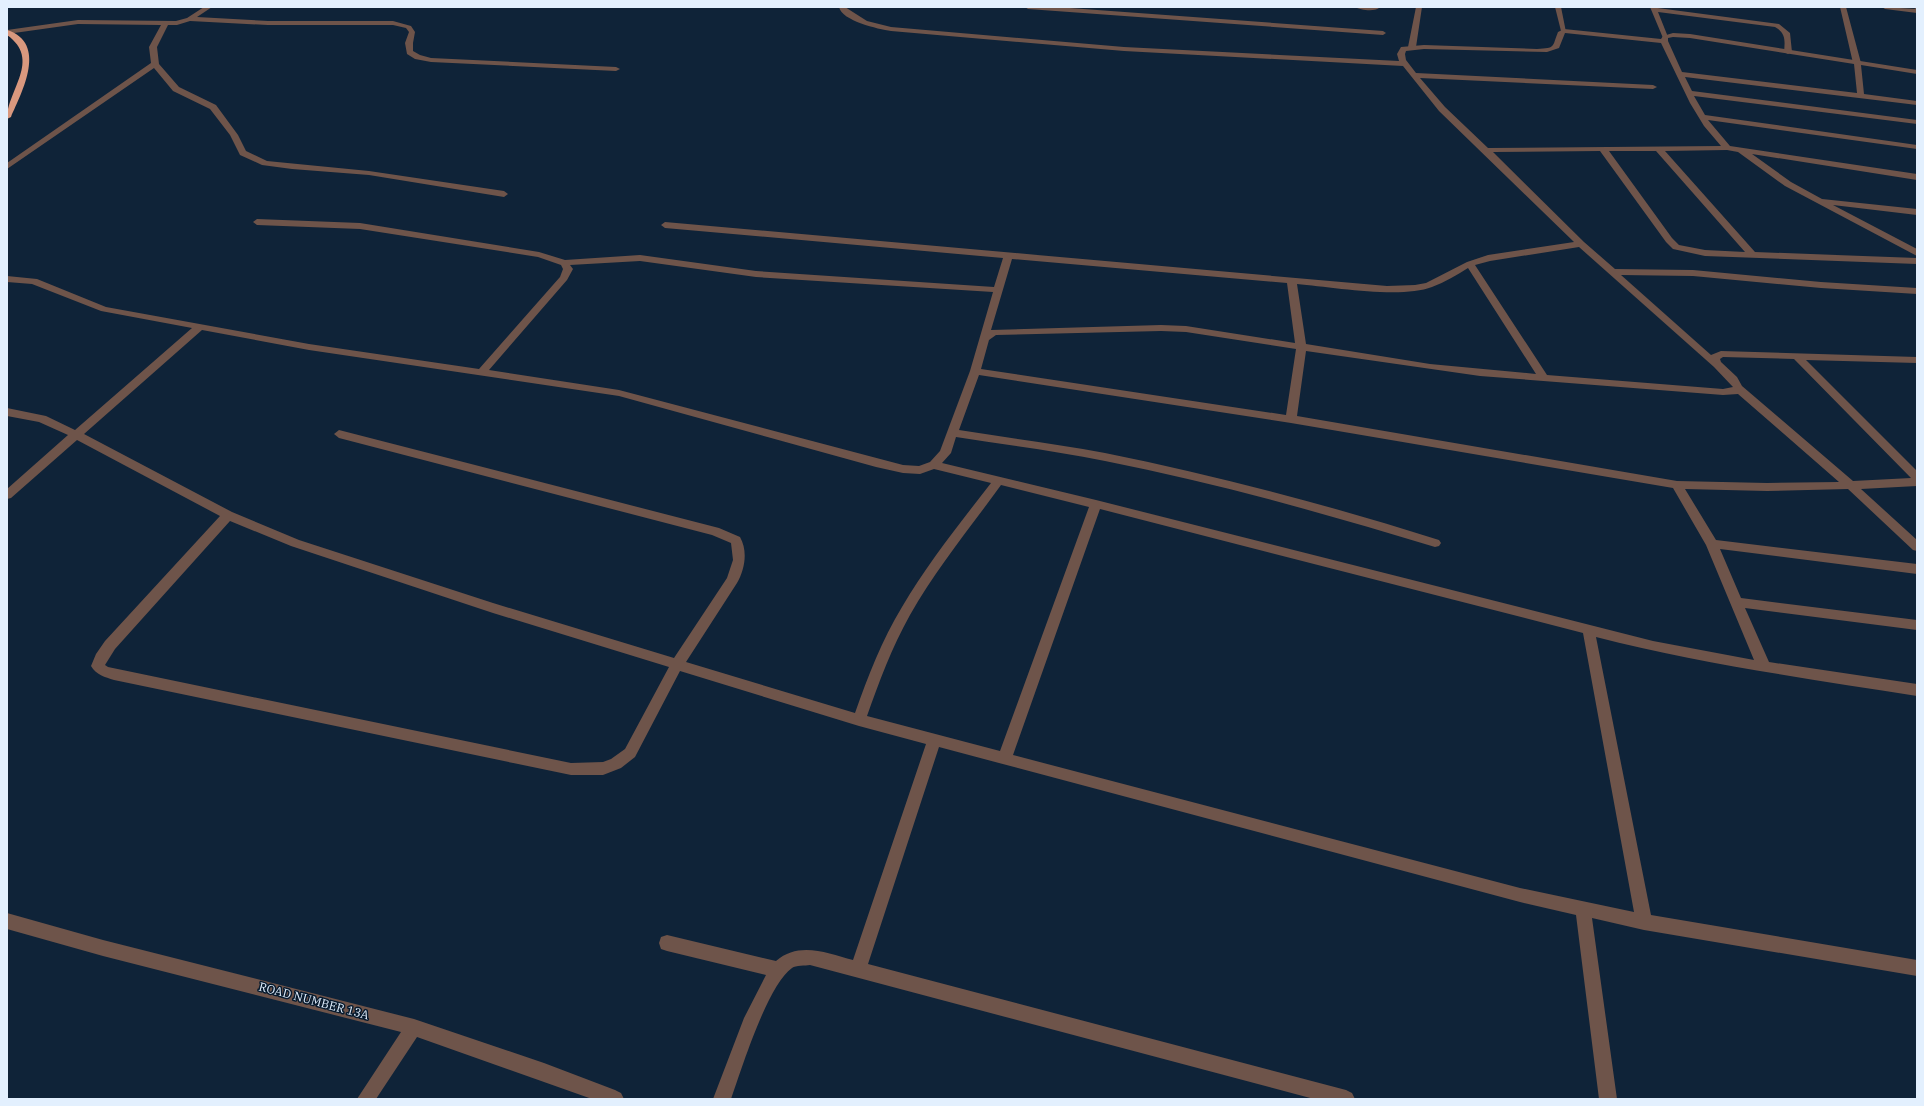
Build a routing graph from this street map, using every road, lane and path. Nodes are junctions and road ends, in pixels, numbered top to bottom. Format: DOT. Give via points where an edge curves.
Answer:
graph roads {
  1 [pos="209,7"];
  2 [pos="841,7"];
  3 [pos="853,7"];
  4 [pos="1028,7"];
  5 [pos="1358,7"];
  6 [pos="1419,7"];
  7 [pos="1558,7"];
  8 [pos="1843,7"];
  9 [pos="1885,7"];
  10 [pos="1376,8"];
  11 [pos="1653,8"];
  12 [pos="1917,9"];
  13 [pos="189,19"];
  14 [pos="164,24"];
  15 [pos="1564,31"];
  16 [pos="7,32"];
  17 [pos="1383,33"];
  18 [pos="1664,39"];
  19 [pos="1412,47"];
  20 [pos="1788,52"];
  21 [pos="1857,63"];
  22 [pos="155,64"];
  23 [pos="1406,64"];
  24 [pos="616,69"];
  25 [pos="1917,72"];
  26 [pos="1680,74"];
  27 [pos="1414,75"];
  28 [pos="1653,87"];
  29 [pos="1689,93"];
  30 [pos="1861,97"];
  31 [pos="1917,103"];
  32 [pos="7,117"];
  33 [pos="1703,117"];
  34 [pos="1917,122"];
  35 [pos="1917,147"];
  36 [pos="1602,148"];
  37 [pos="1658,148"];
  38 [pos="1727,148"];
  39 [pos="1738,148"];
  40 [pos="1486,150"];
  41 [pos="7,167"];
  42 [pos="1917,177"];
  43 [pos="504,194"];
  44 [pos="1816,200"];
  45 [pos="1917,212"];
  46 [pos="257,222"];
  47 [pos="665,226"];
  48 [pos="1581,244"];
  49 [pos="1917,253"];
  50 [pos="1752,254"];
  51 [pos="1008,257"];
  52 [pos="1917,261"];
  53 [pos="564,263"];
  54 [pos="1470,264"];
  55 [pos="1612,272"];
  56 [pos="7,279"];
  57 [pos="1292,282"];
  58 [pos="998,290"];
  59 [pos="1917,291"];
  60 [pos="200,327"];
  61 [pos="984,338"];
  62 [pos="1301,348"];
  63 [pos="1797,357"];
  64 [pos="1917,360"];
  65 [pos="1715,364"];
  66 [pos="975,371"];
  67 [pos="481,373"];
  68 [pos="1544,378"];
  69 [pos="1738,388"];
  70 [pos="7,412"];
  71 [pos="1291,419"];
  72 [pos="952,433"];
  73 [pos="339,434"];
  74 [pos="77,435"];
  75 [pos="934,465"];
  76 [pos="1917,478"];
  77 [pos="999,480"];
  78 [pos="1917,482"];
  79 [pos="1677,485"];
  80 [pos="1851,486"];
  81 [pos="7,495"];
  82 [pos="1096,504"];
  83 [pos="228,515"];
  84 [pos="1435,543"];
  85 [pos="1712,544"];
  86 [pos="1917,547"];
  87 [pos="1917,569"];
  88 [pos="1737,602"];
  89 [pos="1917,625"];
  90 [pos="1589,631"];
  91 [pos="678,664"];
  92 [pos="1764,666"];
  93 [pos="1917,690"];
  94 [pos="859,720"];
  95 [pos="935,739"];
  96 [pos="1005,758"];
  97 [pos="1583,909"];
  98 [pos="7,921"];
  99 [pos="1644,922"];
  100 [pos="667,943"];
  101 [pos="1917,968"];
  102 [pos="858,969"];
  103 [pos="776,972"];
  104 [pos="414,1027"];
  105 [pos="366,1099"];
  106 [pos="615,1099"];
  107 [pos="722,1099"];
  108 [pos="1346,1099"];
  109 [pos="1608,1099"];
  1 -- 13 [label="street"];
  2 -- 3 [label="street"];
  2 -- 23 [label="street" via="864,24 891,29 1124,50"];
  4 -- 17 [label="street"];
  5 -- 10 [label="street"];
  6 -- 19 [label="street"];
  7 -- 15 [label="street"];
  8 -- 21 [label="street"];
  9 -- 12 [label="street"];
  11 -- 18 [label="street"];
  11 -- 20 [label="street" via="1777,25 1788,33"];
  13 -- 14 [label="street"];
  13 -- 24 [label="street" via="268,23 393,23 409,27 412,32 408,43 410,52 431,60"];
  14 -- 16 [label="street" via="78,22"];
  14 -- 22 [label="street" via="153,47"];
  15 -- 18 [label="street"];
  15 -- 19 [label="street" via="1560,33 1558,47 1537,52"];
  16 -- 32 [label="highway" via="20,41 26,56 25,72"];
  18 -- 20 [label="street" via="1674,35 1690,36"];
  18 -- 26 [label="street"];
  19 -- 23 [label="street" via="1401,54"];
  20 -- 21 [label="street"];
  21 -- 25 [label="street"];
  21 -- 30 [label="street"];
  22 -- 41 [label="street"];
  22 -- 43 [label="street" via="176,89 213,107 234,135 243,153 265,163 369,173"];
  23 -- 27 [label="street"];
  26 -- 29 [label="street"];
  26 -- 30 [label="street"];
  27 -- 28 [label="street"];
  27 -- 40 [label="street" via="1442,109"];
  29 -- 33 [label="street"];
  29 -- 34 [label="street"];
  30 -- 31 [label="street"];
  33 -- 35 [label="street"];
  33 -- 38 [label="street"];
  36 -- 37 [label="street"];
  36 -- 40 [label="street"];
  36 -- 50 [label="street" via="1676,247 1706,253"];
  37 -- 38 [label="street"];
  37 -- 50 [label="street"];
  38 -- 39 [label="street"];
  39 -- 42 [label="street"];
  39 -- 44 [label="street" via="1774,175"];
  40 -- 48 [label="street"];
  44 -- 45 [label="street"];
  44 -- 49 [label="street"];
  46 -- 53 [label="street" via="360,226 539,255"];
  47 -- 51 [label="street"];
  48 -- 54 [label="street" via="1488,258"];
  48 -- 55 [label="street"];
  50 -- 52 [label="street"];
  51 -- 57 [label="street"];
  51 -- 58 [label="street"];
  53 -- 58 [label="street" via="640,258 756,274"];
  53 -- 67 [label="street" via="568,269 564,278"];
  54 -- 57 [label="street" via="1429,285 1415,288 1387,289"];
  54 -- 68 [label="street"];
  55 -- 59 [label="street" via="1693,273"];
  55 -- 65 [label="street"];
  56 -- 60 [label="street" via="34,281 104,309"];
  57 -- 62 [label="street"];
  58 -- 61 [label="street"];
  60 -- 67 [label="street" via="309,347"];
  60 -- 74 [label="street"];
  61 -- 62 [label="street" via="994,332 1161,328 1210,332"];
  61 -- 66 [label="street"];
  62 -- 68 [label="street" via="1430,367"];
  62 -- 71 [label="street"];
  63 -- 64 [label="street"];
  63 -- 65 [label="street" via="1721,354 1714,358"];
  63 -- 76 [label="street"];
  65 -- 69 [label="street" via="1736,382"];
  66 -- 71 [label="street"];
  66 -- 72 [label="street"];
  67 -- 75 [label="street" via="619,393 903,469 920,470"];
  68 -- 69 [label="street" via="1723,392 1734,392"];
  69 -- 80 [label="street"];
  70 -- 74 [label="street" via="42,419"];
  71 -- 79 [label="street"];
  72 -- 75 [label="street" via="945,453"];
  72 -- 84 [label="street" via="1104,457 1206,480 1316,506"];
  73 -- 91 [label="street" via="715,531 736,540 739,565 733,580"];
  74 -- 81 [label="street"];
  74 -- 83 [label="street"];
  75 -- 77 [label="street"];
  77 -- 82 [label="street"];
  77 -- 94 [label="street" via="906,611 875,674"];
  78 -- 80 [label="street"];
  79 -- 80 [label="street"];
  79 -- 85 [label="street"];
  80 -- 86 [label="street"];
  82 -- 90 [label="street"];
  82 -- 96 [label="street"];
  83 -- 91 [label="street" via="295,542 493,608"];
  83 -- 91 [label="street" via="100,658 98,666 103,671 502,755 594,771 619,763 630,753"];
  85 -- 87 [label="street"];
  85 -- 88 [label="street"];
  88 -- 89 [label="street"];
  88 -- 92 [label="street"];
  90 -- 92 [label="street" via="1653,646"];
  90 -- 99 [label="street"];
  91 -- 94 [label="street"];
  92 -- 93 [label="street"];
  94 -- 95 [label="street"];
  95 -- 96 [label="street"];
  95 -- 102 [label="street"];
  96 -- 97 [label="street" via="1520,895"];
  97 -- 99 [label="street"];
  97 -- 109 [label="street"];
  98 -- 104 [label="street, ROAD NUMBER 13A"];
  99 -- 101 [label="street"];
  100 -- 103 [label="street" via="776,969"];
  102 -- 103 [label="street" via="810,957 790,960"];
  102 -- 108 [label="street"];
  103 -- 107 [label="street" via="765,990"];
  104 -- 105 [label="street"];
  104 -- 106 [label="street, ROAD NUMBER 13A"];
}
